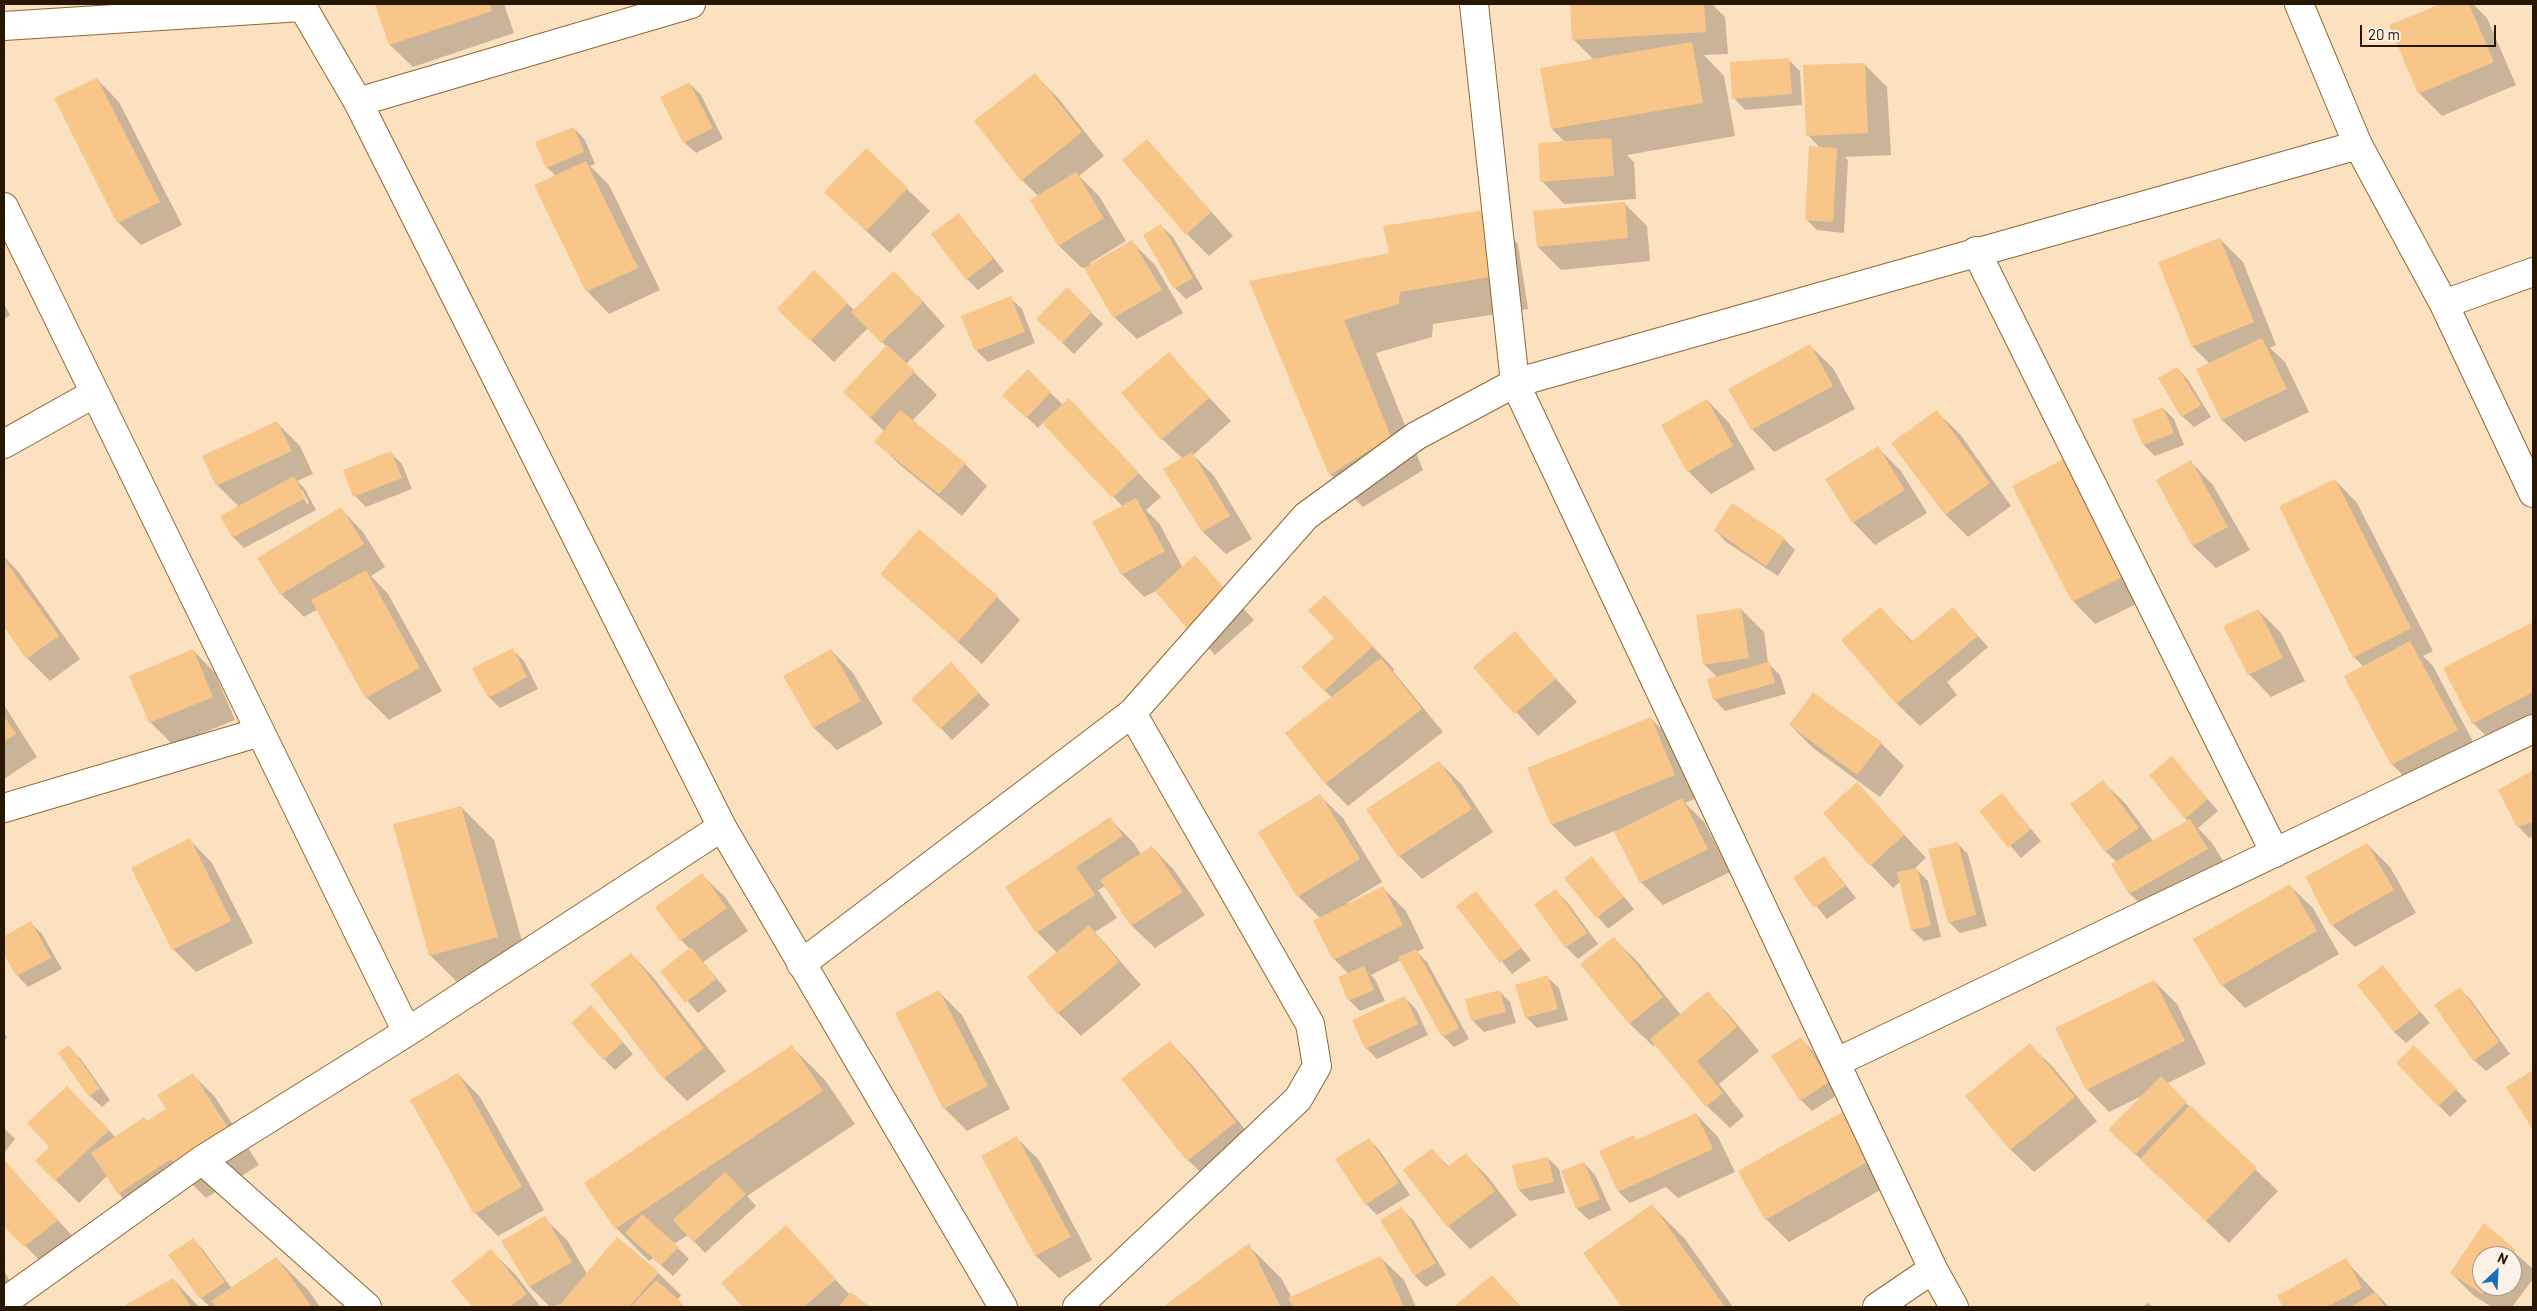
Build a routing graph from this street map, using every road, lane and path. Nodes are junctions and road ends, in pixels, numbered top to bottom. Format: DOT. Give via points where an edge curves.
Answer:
graph roads {
  1 [pos="691,4"];
  2 [pos="1474,4"];
  3 [pos="2299,4"];
  4 [pos="302,5"];
  5 [pos="4,26"];
  6 [pos="358,102"];
  7 [pos="2358,145"];
  8 [pos="4,207"];
  9 [pos="1976,251"];
  10 [pos="2533,272"];
  11 [pos="2444,304"];
  12 [pos="1514,383"];
  13 [pos="95,393"];
  14 [pos="4,444"];
  15 [pos="2533,493"];
  16 [pos="1132,713"];
  17 [pos="2533,729"];
  18 [pos="260,732"];
  19 [pos="4,808"];
  20 [pos="722,827"];
  21 [pos="2275,853"];
  22 [pos="801,964"];
  23 [pos="407,1032"];
  24 [pos="1837,1062"];
  25 [pos="202,1160"];
  26 [pos="1932,1269"];
  27 [pos="4,1302"];
  28 [pos="367,1307"];
  29 [pos="1003,1307"];
  30 [pos="1077,1307"];
  31 [pos="1877,1307"];
  32 [pos="1954,1307"];
  1 -- 6 [label="street"];
  2 -- 12 [label="street"];
  3 -- 7 [label="street"];
  4 -- 5 [label="street"];
  4 -- 6 [label="street"];
  6 -- 20 [label="street"];
  7 -- 9 [label="street"];
  7 -- 11 [label="street"];
  8 -- 13 [label="street"];
  9 -- 12 [label="street"];
  9 -- 21 [label="street"];
  10 -- 11 [label="street"];
  11 -- 15 [label="street"];
  12 -- 16 [label="street" via="1416,436 1306,516"];
  12 -- 24 [label="street"];
  13 -- 14 [label="street"];
  13 -- 18 [label="street"];
  16 -- 22 [label="street"];
  16 -- 30 [label="street" via="1310,1024 1317,1066 1298,1099"];
  17 -- 21 [label="street"];
  18 -- 19 [label="street"];
  18 -- 23 [label="street"];
  20 -- 22 [label="street"];
  20 -- 23 [label="street"];
  21 -- 24 [label="street"];
  22 -- 29 [label="street"];
  23 -- 25 [label="street"];
  24 -- 26 [label="street"];
  25 -- 27 [label="street"];
  25 -- 28 [label="street"];
  26 -- 31 [label="street"];
  26 -- 32 [label="street"];
}
